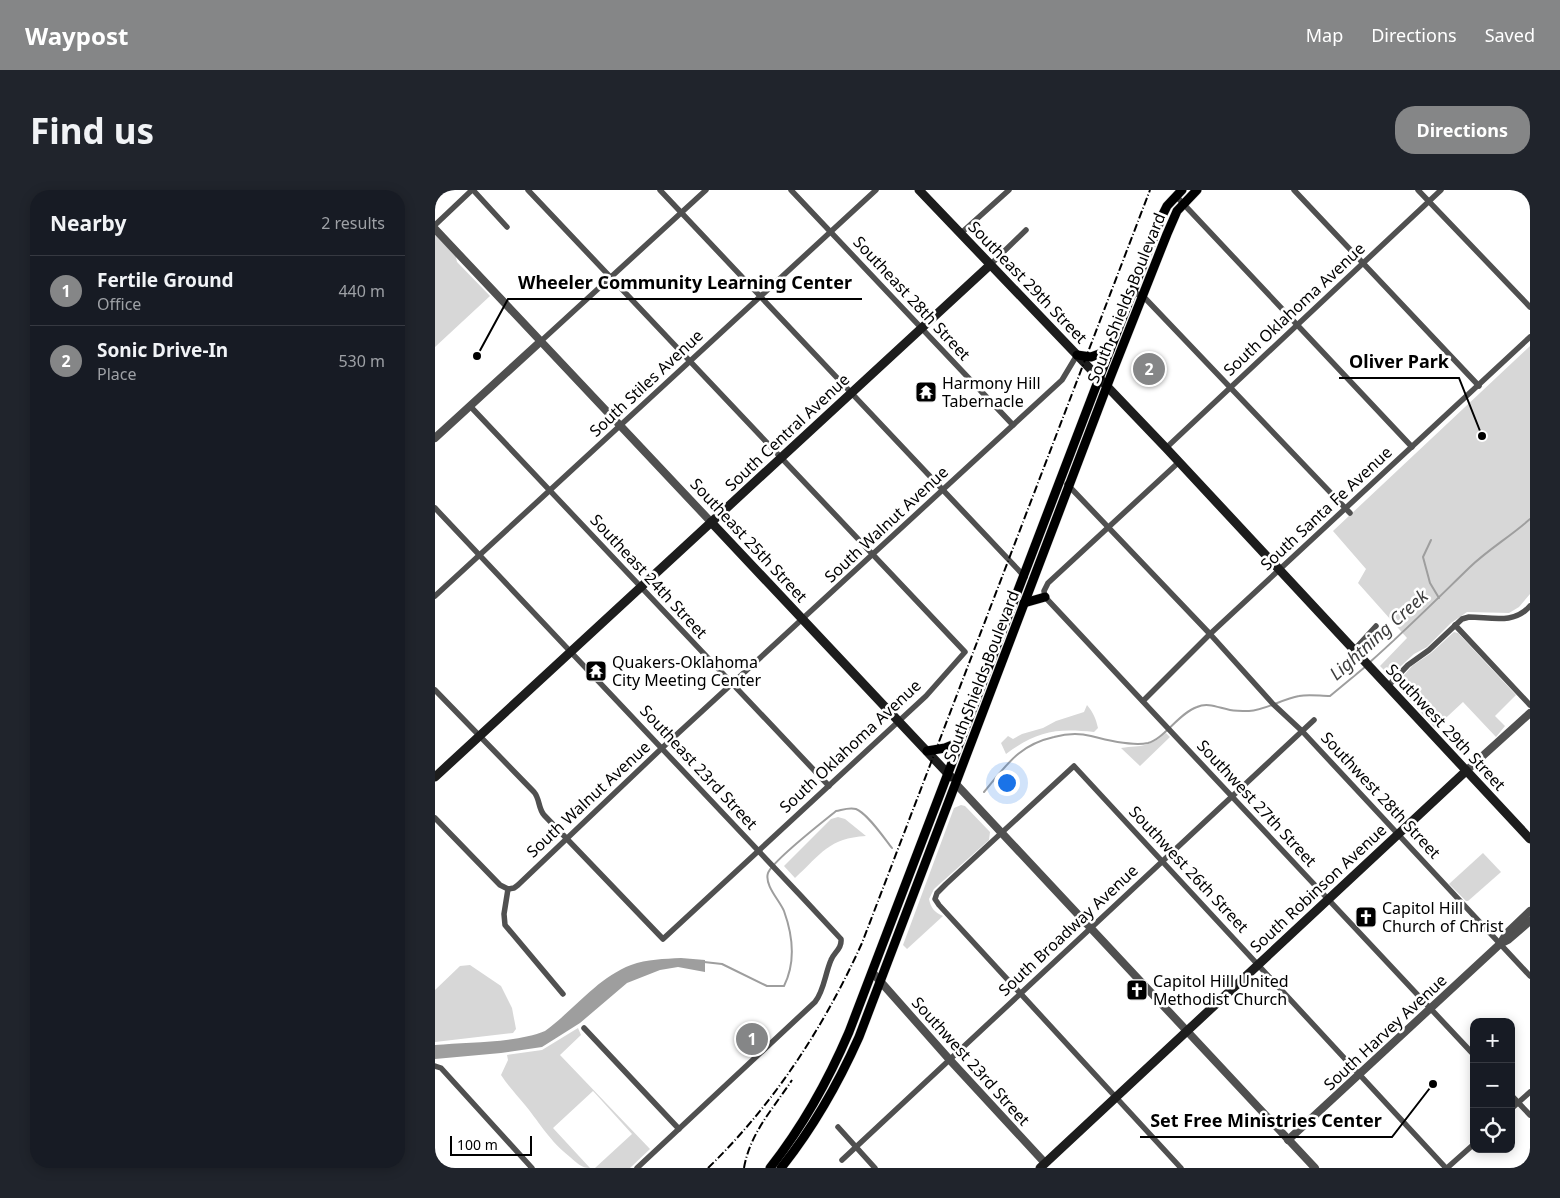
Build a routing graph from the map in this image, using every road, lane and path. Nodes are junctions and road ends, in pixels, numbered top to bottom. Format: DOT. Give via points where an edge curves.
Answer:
graph roads {
  1 [pos="473,190"];
  2 [pos="527,190"];
  3 [pos="660,190"];
  4 [pos="706,190"];
  5 [pos="791,190"];
  6 [pos="876,190"];
  7 [pos="919,190"];
  8 [pos="1009,190"];
  9 [pos="1197,190"];
  10 [pos="1294,190"];
  11 [pos="1418,190"];
  12 [pos="1441,190"];
  13 [pos="1179,193"];
  14 [pos="1429,201"];
  15 [pos="1183,204"];
  16 [pos="681,213"];
  17 [pos="435,225"];
  18 [pos="507,226"];
  19 [pos="435,230"];
  20 [pos="1026,230"];
  21 [pos="830,232"];
  22 [pos="961,234"];
  23 [pos="1363,264"];
  24 [pos="990,265"];
  25 [pos="611,278"];
  26 [pos="1132,293"];
  27 [pos="1142,295"];
  28 [pos="760,297"];
  29 [pos="1530,307"];
  30 [pos="1297,325"];
  31 [pos="922,329"];
  32 [pos="1530,337"];
  33 [pos="540,342"];
  34 [pos="1110,350"];
  35 [pos="1077,355"];
  36 [pos="690,362"];
  37 [pos="1099,377"];
  38 [pos="1107,386"];
  39 [pos="1479,386"];
  40 [pos="1232,387"];
  41 [pos="851,393"];
  42 [pos="470,406"];
  43 [pos="1013,425"];
  44 [pos="620,426"];
  45 [pos="435,438"];
  46 [pos="1412,446"];
  47 [pos="1166,448"];
  48 [pos="781,458"];
  49 [pos="1179,462"];
  50 [pos="1061,477"];
  51 [pos="1070,486"];
  52 [pos="550,490"];
  53 [pos="943,490"];
  54 [pos="435,508"];
  55 [pos="1348,510"];
  56 [pos="711,522"];
  57 [pos="1110,527"];
  58 [pos="873,554"];
  59 [pos="479,555"];
  60 [pos="1279,570"];
  61 [pos="1024,576"];
  62 [pos="1032,584"];
  63 [pos="641,588"];
  64 [pos="435,596"];
  65 [pos="1045,597"];
  66 [pos="1024,603"];
  67 [pos="1530,606"];
  68 [pos="802,619"];
  69 [pos="1455,625"];
  70 [pos="1376,626"];
  71 [pos="1210,634"];
  72 [pos="571,652"];
  73 [pos="1356,652"];
  74 [pos="983,682"];
  75 [pos="732,684"];
  76 [pos="993,686"];
  77 [pos="1388,686"];
  78 [pos="435,690"];
  79 [pos="1143,702"];
  80 [pos="1530,706"];
  81 [pos="1530,713"];
  82 [pos="1314,720"];
  83 [pos="899,721"];
  84 [pos="1302,731"];
  85 [pos="479,736"];
  86 [pos="960,742"];
  87 [pos="662,748"];
  88 [pos="927,751"];
  89 [pos="1466,771"];
  90 [pos="949,773"];
  91 [pos="435,777"];
  92 [pos="956,784"];
  93 [pos="829,786"];
  94 [pos="1232,796"];
  95 [pos="435,818"];
  96 [pos="1002,833"];
  97 [pos="1398,834"];
  98 [pos="567,838"];
  99 [pos="1530,839"];
  100 [pos="758,850"];
  101 [pos="1162,861"];
  102 [pos="508,889"];
  103 [pos="1328,899"];
  104 [pos="1530,911"];
  105 [pos="1530,921"];
  106 [pos="1091,927"];
  107 [pos="1500,944"];
  108 [pos="1259,964"];
  109 [pos="872,972"];
  110 [pos="1530,976"];
  111 [pos="880,982"];
  112 [pos="563,994"];
  113 [pos="1019,994"];
  114 [pos="1430,1009"];
  115 [pos="584,1028"];
  116 [pos="1187,1031"];
  117 [pos="1470,1050"];
  118 [pos="949,1059"];
  119 [pos="438,1067"];
  120 [pos="1360,1074"];
  121 [pos="1530,1092"];
  122 [pos="1116,1098"];
  123 [pos="1515,1100"];
  124 [pos="1518,1103"];
  125 [pos="1512,1108"];
  126 [pos="1530,1116"];
  127 [pos="806,1125"];
  128 [pos="838,1127"];
  129 [pos="679,1129"];
  130 [pos="1289,1140"];
  131 [pos="855,1146"];
  132 [pos="1470,1148"];
  133 [pos="842,1160"];
  134 [pos="1045,1166"];
  135 [pos="532,1168"];
  136 [pos="637,1168"];
  137 [pos="770,1168"];
  138 [pos="781,1168"];
  139 [pos="875,1168"];
  140 [pos="1181,1168"];
  141 [pos="1315,1168"];
  142 [pos="1447,1168"];
  1 -- 17 [label="street"];
  1 -- 18 [label="street"];
  2 -- 25 [label="street"];
  3 -- 16 [label="street"];
  4 -- 16 [label="street"];
  5 -- 21 [label="street, Southeast 28th Street"];
  6 -- 21 [label="street, South Stiles Avenue"];
  7 -- 22 [label="main road, Southeast 29th Street"];
  8 -- 22 [label="street"];
  9 -- 15 [label="main road, South Shields Boulevard"];
  10 -- 23 [label="street"];
  11 -- 14 [label="street"];
  12 -- 14 [label="street, South Oklahoma Avenue"];
  13 -- 15 [label="street"];
  13 -- 26 [label="main road, South Shields Boulevard" via="1162,216"];
  14 -- 23 [label="street, South Oklahoma Avenue"];
  14 -- 29 [label="street"];
  15 -- 27 [label="main road, South Shields Boulevard" via="1173,219"];
  15 -- 30 [label="street"];
  16 -- 25 [label="street"];
  16 -- 28 [label="street"];
  19 -- 33 [label="street, Southeast 25th Street"];
  20 -- 24 [label="street, South Central Avenue"];
  21 -- 28 [label="street, South Stiles Avenue"];
  21 -- 31 [label="street, Southeast 28th Street"];
  22 -- 24 [label="main road, Southeast 29th Street"];
  23 -- 30 [label="street, South Oklahoma Avenue"];
  23 -- 39 [label="street"];
  24 -- 31 [label="main road, South Central Avenue"];
  24 -- 35 [label="main road, Southeast 29th Street"];
  25 -- 33 [label="street"];
  25 -- 36 [label="street"];
  26 -- 27 [label="street"];
  26 -- 34 [label="main road, South Shields Boulevard"];
  27 -- 38 [label="main road, South Shields Boulevard"];
  27 -- 40 [label="street"];
  28 -- 36 [label="street, South Stiles Avenue"];
  28 -- 41 [label="street"];
  30 -- 40 [label="street, South Oklahoma Avenue"];
  30 -- 46 [label="street"];
  31 -- 41 [label="main road, South Central Avenue"];
  31 -- 43 [label="street, Southeast 28th Street"];
  32 -- 39 [label="street, South Santa Fe Avenue"];
  33 -- 42 [label="street"];
  33 -- 44 [label="street, Southeast 25th Street"];
  34 -- 35 [label="main road" via="1091,357"];
  34 -- 37 [label="main road, South Shields Boulevard"];
  35 -- 37 [label="main road, Southeast 29th Street"];
  35 -- 43 [label="street, South Walnut Avenue" via="1062,380"];
  36 -- 44 [label="street, South Stiles Avenue"];
  36 -- 48 [label="street"];
  37 -- 38 [label="main road, Southeast 29th Street"];
  37 -- 50 [label="main road, South Shields Boulevard"];
  38 -- 47 [label="main road, Southeast 29th Street"];
  38 -- 51 [label="main road, South Shields Boulevard"];
  39 -- 46 [label="street, South Santa Fe Avenue"];
  40 -- 47 [label="street, South Oklahoma Avenue"];
  40 -- 55 [label="street"];
  41 -- 48 [label="main road, South Central Avenue"];
  41 -- 53 [label="street"];
  42 -- 45 [label="street"];
  42 -- 52 [label="street, Southeast 24th Street"];
  43 -- 53 [label="street, South Walnut Avenue"];
  44 -- 52 [label="street, South Stiles Avenue"];
  44 -- 56 [label="street, Southeast 25th Street"];
  46 -- 55 [label="street, South Santa Fe Avenue"];
  47 -- 49 [label="main road, Southeast 29th Street"];
  48 -- 56 [label="main road, South Central Avenue"];
  48 -- 58 [label="street"];
  49 -- 57 [label="street"];
  49 -- 60 [label="main road, Southeast 29th Street"];
  50 -- 51 [label="street"];
  50 -- 61 [label="main road, South Shields Boulevard"];
  51 -- 57 [label="street"];
  51 -- 62 [label="main road, South Shields Boulevard"];
  52 -- 59 [label="street, South Stiles Avenue"];
  52 -- 63 [label="street, Southeast 24th Street"];
  53 -- 58 [label="street, South Walnut Avenue"];
  53 -- 61 [label="street"];
  54 -- 59 [label="street, Southeast 23rd Street"];
  55 -- 60 [label="street, South Santa Fe Avenue"];
  56 -- 63 [label="main road, South Central Avenue"];
  56 -- 68 [label="main road, Southeast 25th Street"];
  57 -- 65 [label="street" via="1048,583"];
  57 -- 71 [label="street"];
  58 -- 68 [label="street, South Walnut Avenue"];
  58 -- 83 [label="street, South Oklahoma Avenue" via="965,652"];
  59 -- 64 [label="street, South Stiles Avenue"];
  59 -- 72 [label="street, Southeast 23rd Street"];
  60 -- 71 [label="street, South Santa Fe Avenue"];
  60 -- 73 [label="main road, Southwest 29th Street"];
  61 -- 62 [label="street"];
  61 -- 74 [label="main road, South Shields Boulevard"];
  62 -- 66 [label="main road, South Shields Boulevard"];
  63 -- 72 [label="main road, South Central Avenue"];
  63 -- 75 [label="street, Southeast 24th Street"];
  65 -- 66 [label="main road"];
  65 -- 79 [label="street, Southwest 27th Street"];
  66 -- 76 [label="main road, South Shields Boulevard"];
  67 -- 69 [label="street" via="1515,617 1469,617"];
  68 -- 75 [label="street, South Walnut Avenue"];
  68 -- 83 [label="main road, Southeast 25th Street"];
  69 -- 77 [label="street" via="1429,650 1408,664"];
  69 -- 80 [label="street"];
  70 -- 73 [label="street"];
  71 -- 79 [label="street, South Santa Fe Avenue"];
  71 -- 84 [label="street, Southwest 28th Street"];
  72 -- 85 [label="main road, South Central Avenue"];
  72 -- 87 [label="street, Southeast 23rd Street"];
  73 -- 77 [label="main road, Southwest 29th Street"];
  74 -- 76 [label="main road"];
  74 -- 86 [label="main road, South Shields Boulevard"];
  75 -- 87 [label="street, South Walnut Avenue"];
  75 -- 93 [label="street, Southeast 24th Street"];
  76 -- 92 [label="main road, South Shields Boulevard"];
  77 -- 89 [label="main road, Southwest 29th Street"];
  78 -- 85 [label="street"];
  79 -- 94 [label="street, Southwest 27th Street"];
  81 -- 89 [label="street, South Robinson Avenue"];
  82 -- 84 [label="street, South Broadway Avenue"];
  83 -- 88 [label="main road, Southeast 25th Street"];
  83 -- 93 [label="street, South Oklahoma Avenue"];
  84 -- 94 [label="street, South Broadway Avenue"];
  84 -- 97 [label="street, Southwest 28th Street"];
  85 -- 91 [label="main road, South Central Avenue"];
  85 -- 98 [label="street" via="536,794 542,812"];
  86 -- 88 [label="main road"];
  86 -- 90 [label="main road, South Shields Boulevard"];
  87 -- 98 [label="street, South Walnut Avenue"];
  87 -- 100 [label="street, Southeast 23rd Street"];
  88 -- 90 [label="main road, Southeast 25th Street"];
  89 -- 97 [label="main road, South Robinson Avenue"];
  89 -- 99 [label="main road, Southwest 29th Street"];
  90 -- 92 [label="main road, Southeast 25th Street"];
  90 -- 109 [label="main road, South Shields Boulevard"];
  92 -- 96 [label="street, Southeast 25th Street"];
  92 -- 111 [label="main road, South Shields Boulevard"];
  93 -- 100 [label="street, South Oklahoma Avenue"];
  94 -- 101 [label="street, South Broadway Avenue"];
  94 -- 103 [label="street, Southwest 27th Street"];
  95 -- 102 [label="street" via="500,885"];
  96 -- 101 [label="street, Southwest 26th Street" via="1074,766"];
  96 -- 106 [label="street, Southeast 25th Street"];
  96 -- 113 [label="street" via="946,884 935,899"];
  97 -- 103 [label="main road, South Robinson Avenue"];
  97 -- 107 [label="street, Southwest 28th Street"];
  98 -- 100 [label="street, South Oklahoma Avenue" via="663,939"];
  98 -- 102 [label="street, South Walnut Avenue" via="517,886"];
  100 -- 129 [label="street, Southeast 23rd Street" via="839,936 841,945 815,1002"];
  101 -- 106 [label="street, South Broadway Avenue"];
  101 -- 108 [label="street, Southwest 26th Street"];
  102 -- 112 [label="street" via="506,929"];
  103 -- 108 [label="main road, South Robinson Avenue"];
  103 -- 114 [label="street, Southwest 27th Street"];
  104 -- 107 [label="street, South Harvey Avenue"];
  105 -- 107 [label="street, South Harvey Avenue"];
  106 -- 113 [label="street, South Broadway Avenue"];
  106 -- 116 [label="street, Southeast 25th Street"];
  107 -- 110 [label="street, Southwest 28th Street"];
  107 -- 114 [label="street, South Harvey Avenue"];
  108 -- 116 [label="main road, South Robinson Avenue"];
  108 -- 120 [label="street, Southwest 26th Street"];
  109 -- 111 [label="street, Southwest 23rd Street"];
  109 -- 127 [label="main road, South Shields Boulevard" via="839,1055"];
  111 -- 118 [label="street, Southwest 23rd Street"];
  111 -- 127 [label="main road, South Shields Boulevard" via="849,1060 833,1090"];
  113 -- 118 [label="street, South Broadway Avenue"];
  113 -- 122 [label="street"];
  114 -- 117 [label="street, Southwest 27th Street"];
  114 -- 120 [label="street, South Harvey Avenue"];
  115 -- 129 [label="street"];
  116 -- 122 [label="main road, South Robinson Avenue"];
  116 -- 130 [label="street, Southeast 25th Street"];
  118 -- 131 [label="street, South Broadway Avenue"];
  118 -- 134 [label="street, Southwest 23rd Street"];
  119 -- 135 [label="street"];
  120 -- 130 [label="street, South Harvey Avenue"];
  120 -- 142 [label="street, Southwest 26th Street"];
  121 -- 124 [label="street"];
  122 -- 134 [label="main road, South Robinson Avenue"];
  122 -- 140 [label="street"];
  123 -- 124 [label="street"];
  124 -- 125 [label="street"];
  124 -- 126 [label="street"];
  127 -- 137 [label="main road, South Shields Boulevard"];
  127 -- 138 [label="main road, South Shields Boulevard"];
  128 -- 131 [label="street"];
  129 -- 136 [label="street"];
  130 -- 141 [label="street, Southeast 25th Street"];
  131 -- 133 [label="street, South Broadway Avenue"];
  131 -- 139 [label="street"];
  132 -- 142 [label="street"];
}
